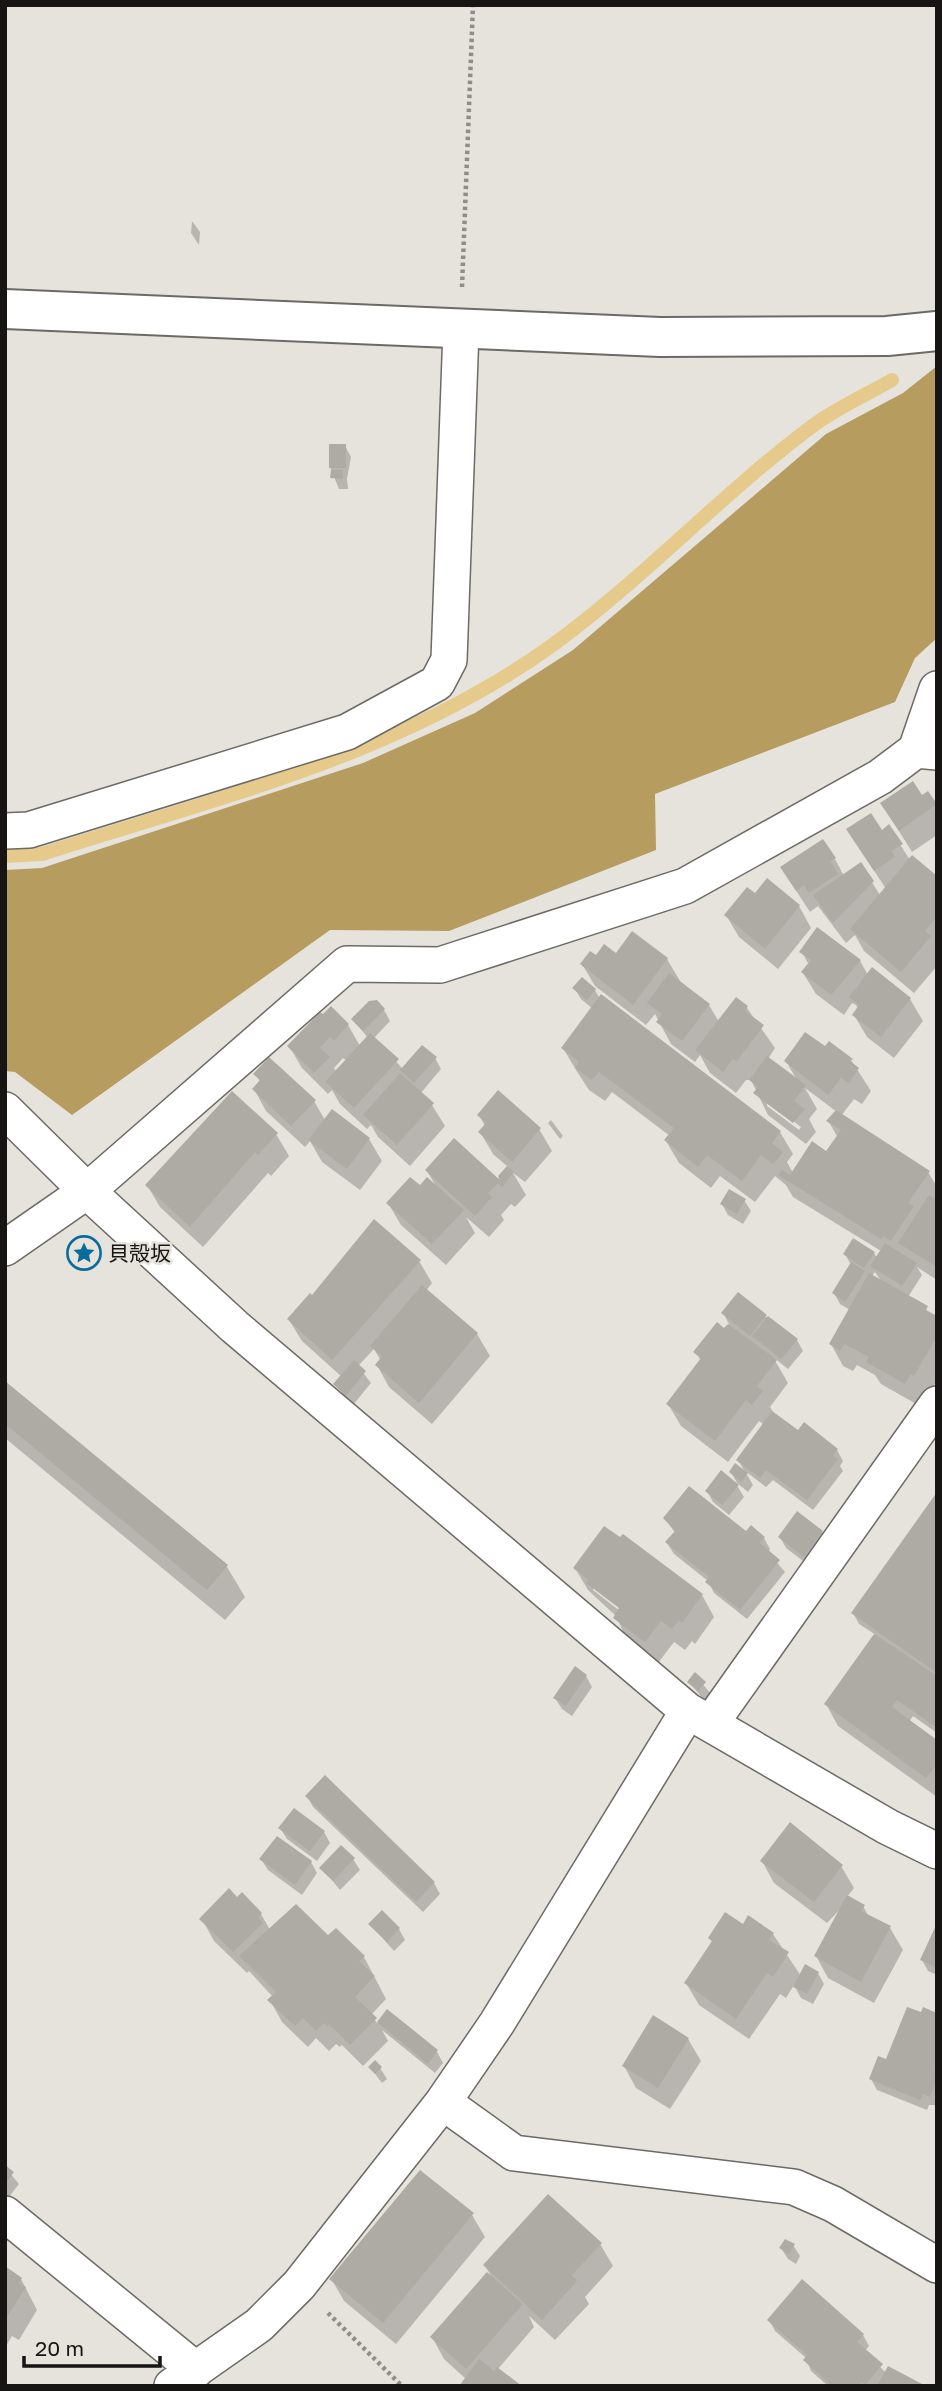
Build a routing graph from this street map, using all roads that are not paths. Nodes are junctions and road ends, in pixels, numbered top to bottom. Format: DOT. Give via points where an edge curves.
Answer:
graph roads {
  1 [pos="5,309"];
  2 [pos="461,330"];
  3 [pos="937,331"];
  4 [pos="937,689"];
  5 [pos="926,751"];
  6 [pos="5,831"];
  7 [pos="5,1110"];
  8 [pos="87,1191"];
  9 [pos="5,1248"];
  10 [pos="937,1405"];
  11 [pos="699,1717"];
  12 [pos="937,1851"];
  13 [pos="443,2102"];
  14 [pos="5,2214"];
  15 [pos="937,2265"];
  16 [pos="184,2378"];
  1 -- 2 [label="street"];
  2 -- 3 [label="street" via="660,337 887,336"];
  2 -- 6 [label="street" via="449,660 437,684 347,732 29,830"];
  4 -- 5 [label="street"];
  5 -- 8 [label="street" via="685,886 440,965 347,964"];
  7 -- 8 [label="street"];
  8 -- 9 [label="street"];
  8 -- 11 [label="street" via="235,1327"];
  10 -- 11 [label="street"];
  11 -- 12 [label="street"];
  11 -- 13 [label="street"];
  13 -- 15 [label="street" via="514,2153 794,2187 833,2204"];
  13 -- 16 [label="street" via="299,2285 259,2325"];
  14 -- 16 [label="street"];
}
